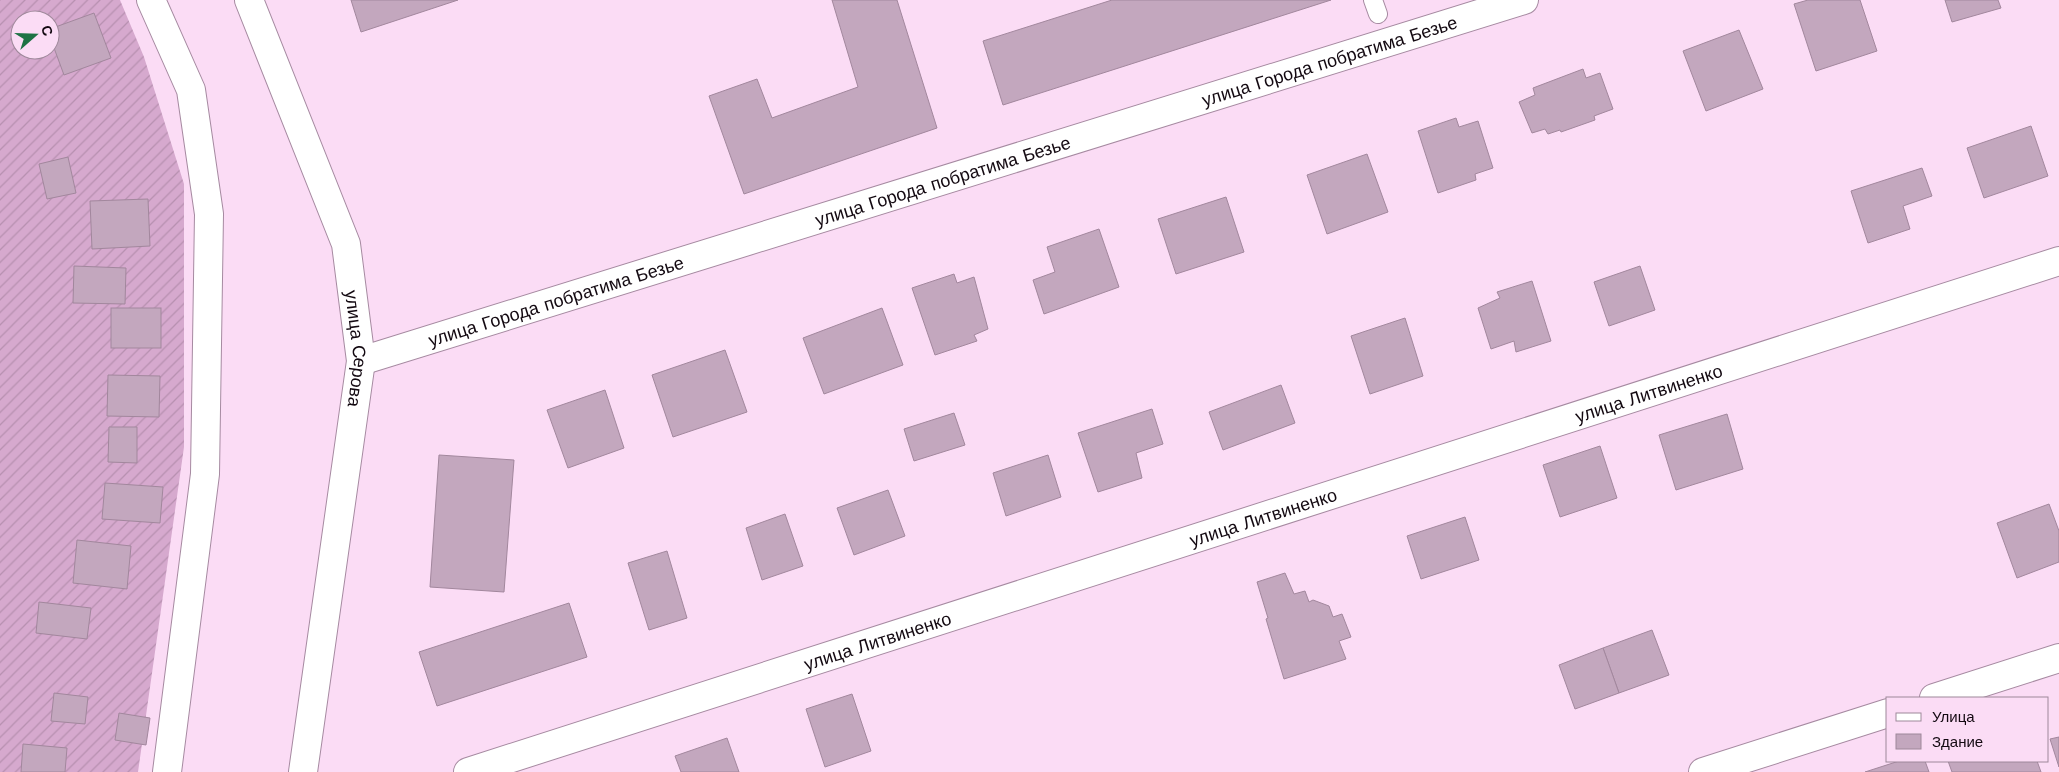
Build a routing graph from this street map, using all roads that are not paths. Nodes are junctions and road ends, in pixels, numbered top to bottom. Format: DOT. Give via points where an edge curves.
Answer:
graph roads {
  1 [pos="151,0"];
  2 [pos="249,0"];
  3 [pos="1524,0"];
  4 [pos="2059,262"];
  5 [pos="361,361"];
  6 [pos="2059,658"];
  7 [pos="1937,697"];
  8 [pos="1886,714"];
  9 [pos="167,772"];
  10 [pos="303,772"];
  11 [pos="468,772"];
  12 [pos="1703,772"];
  1 -- 9 [label="street" via="191,90 208,214 206,474"];
  2 -- 5 [label="street, улица Серова" via="346,244"];
  3 -- 5 [label="street, улица Города побратима Безье"];
  4 -- 11 [label="street, улица Литвиненко"];
  5 -- 10 [label="street, улица Серова"];
  6 -- 7 [label="street"];
  8 -- 12 [label="street"];
}
